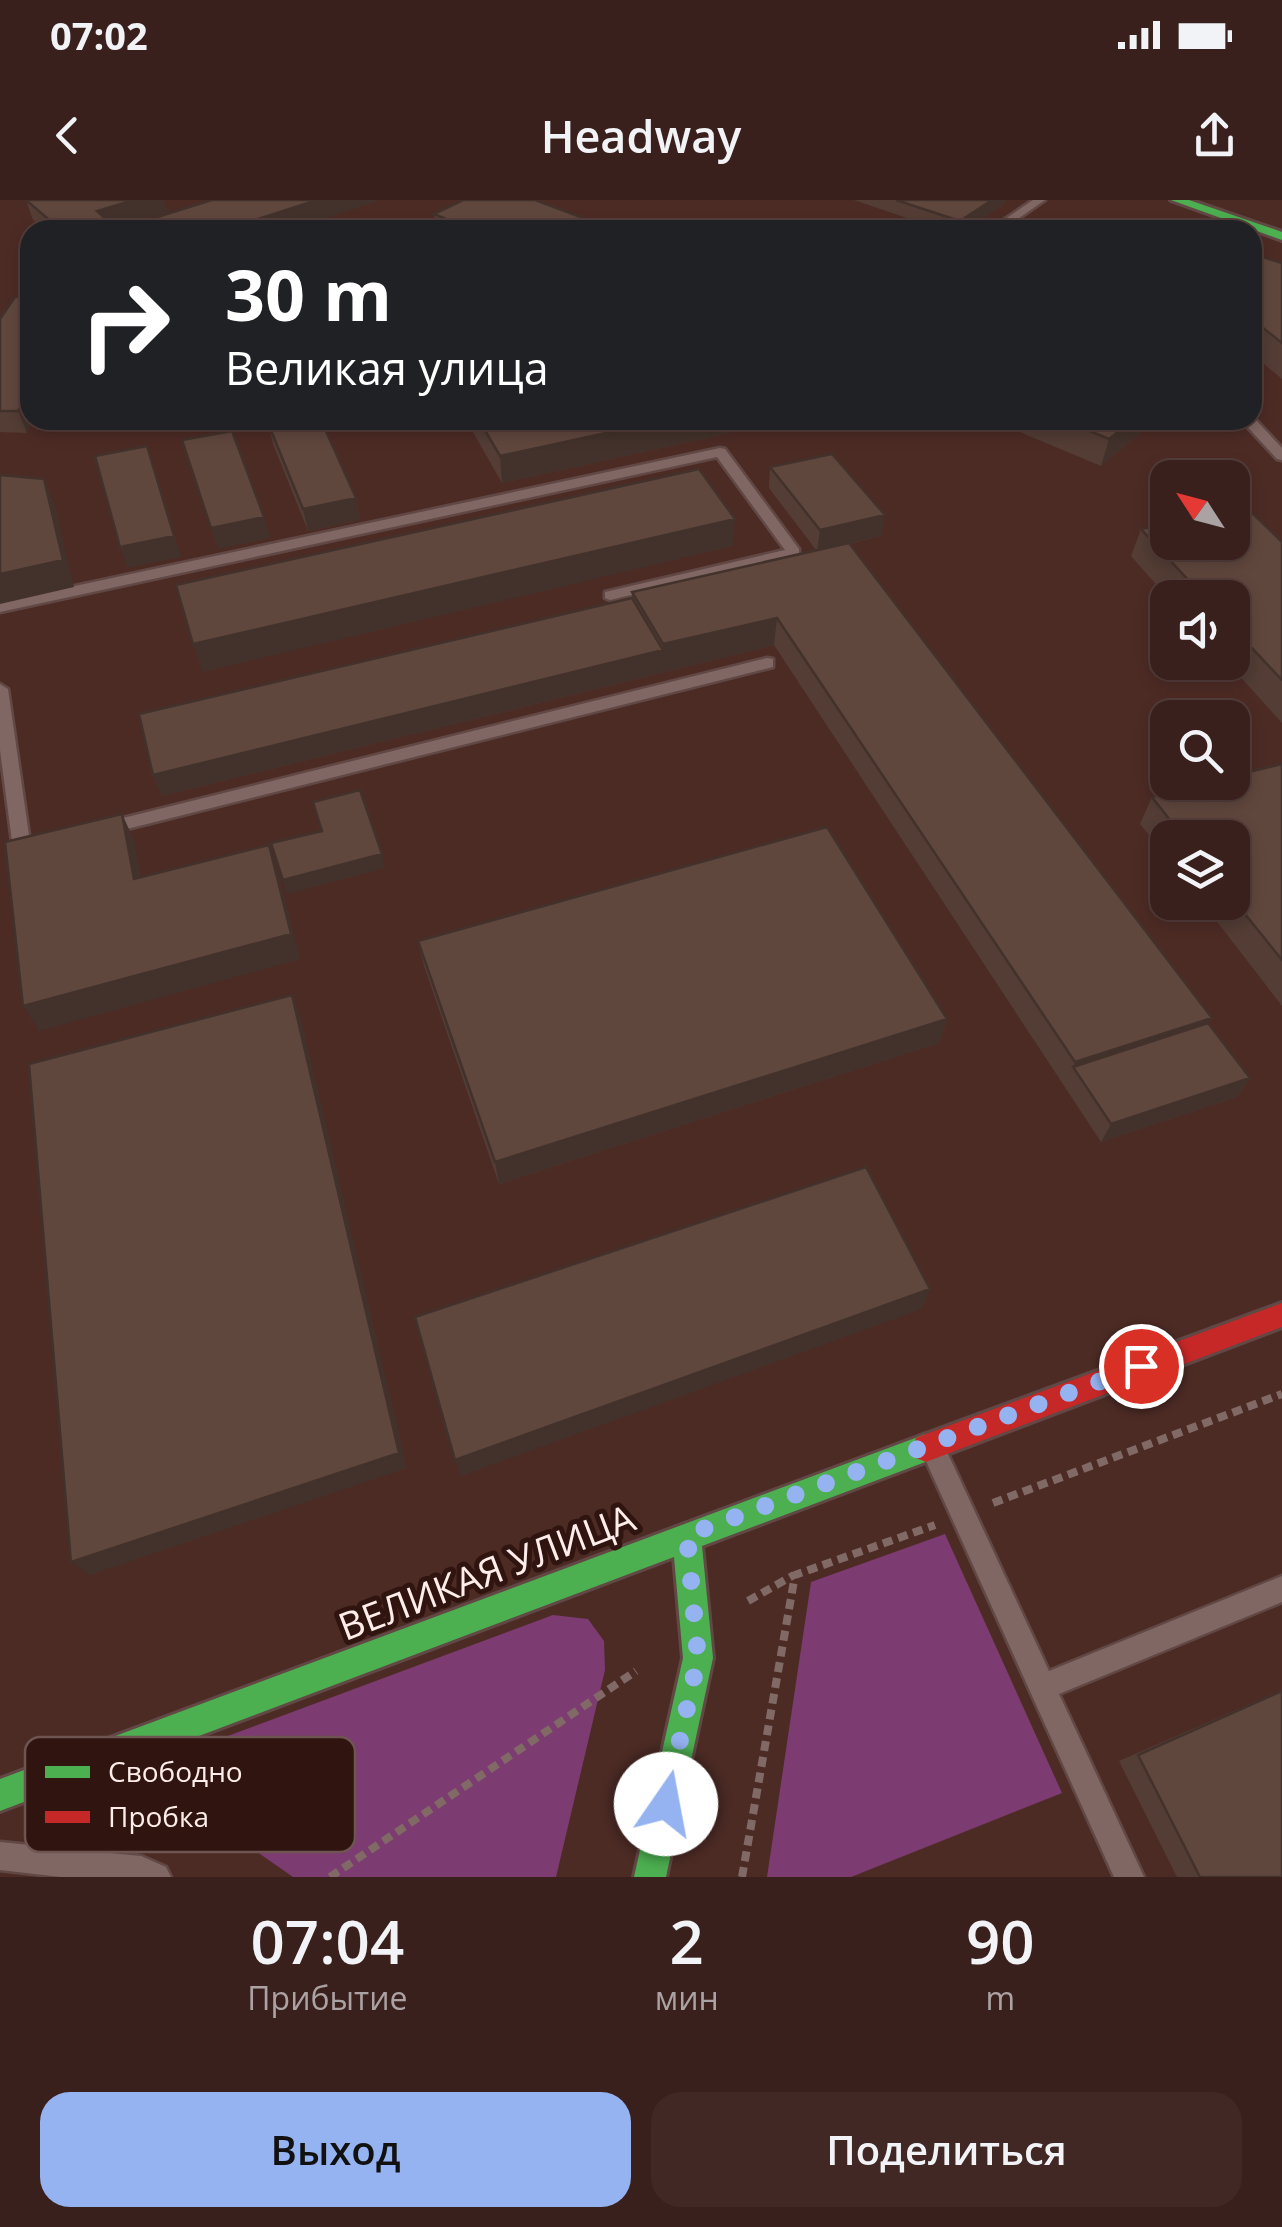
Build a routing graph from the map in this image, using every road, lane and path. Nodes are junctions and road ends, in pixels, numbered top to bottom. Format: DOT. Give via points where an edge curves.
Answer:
graph roads {
  1 [pos="1040,200"];
  2 [pos="1177,200"];
  3 [pos="1011,220"];
  4 [pos="1235,220"];
  5 [pos="1257,430"];
  6 [pos="1282,456"];
  7 [pos="610,595"];
  8 [pos="0,607"];
  9 [pos="767,663"];
  10 [pos="0,688"];
  11 [pos="79,835"];
  12 [pos="0,858"];
  13 [pos="1282,1315"];
  14 [pos="1282,1394"];
  15 [pos="930,1444"];
  16 [pos="962,1515"];
  17 [pos="687,1535"];
  18 [pos="795,1574"];
  19 [pos="1282,1589"];
  20 [pos="696,1631"];
  21 [pos="1042,1688"];
  22 [pos="151,1737"];
  23 [pos="25,1785"];
  24 [pos="0,1794"];
  25 [pos="0,1856"];
  26 [pos="156,1877"];
  27 [pos="330,1877"];
  28 [pos="650,1877"];
  29 [pos="742,1877"];
  30 [pos="1129,1877"];
  1 -- 3 [label="lane"];
  2 -- 4 [label="main road"];
  5 -- 6 [label="lane"];
  7 -- 8 [label="lane" via="794,552 720,452"];
  9 -- 11 [label="lane"];
  10 -- 12 [label="lane" via="31,847"];
  13 -- 15 [label="main road, ВЕЛИКАЯ УЛИЦА"];
  14 -- 16 [label="path"];
  15 -- 16 [label="lane"];
  15 -- 17 [label="main road, ВЕЛИКАЯ УЛИЦА"];
  16 -- 18 [label="path"];
  16 -- 21 [label="lane"];
  17 -- 20 [label="main road"];
  17 -- 22 [label="main road, ВЕЛИКАЯ УЛИЦА"];
  18 -- 20 [label="path"];
  18 -- 29 [label="path"];
  19 -- 21 [label="lane"];
  20 -- 27 [label="path"];
  20 -- 28 [label="main road" via="698,1658"];
  21 -- 30 [label="lane"];
  23 -- 24 [label="main road, ВЕЛИКАЯ УЛИЦА"];
  25 -- 26 [label="lane"];
}
